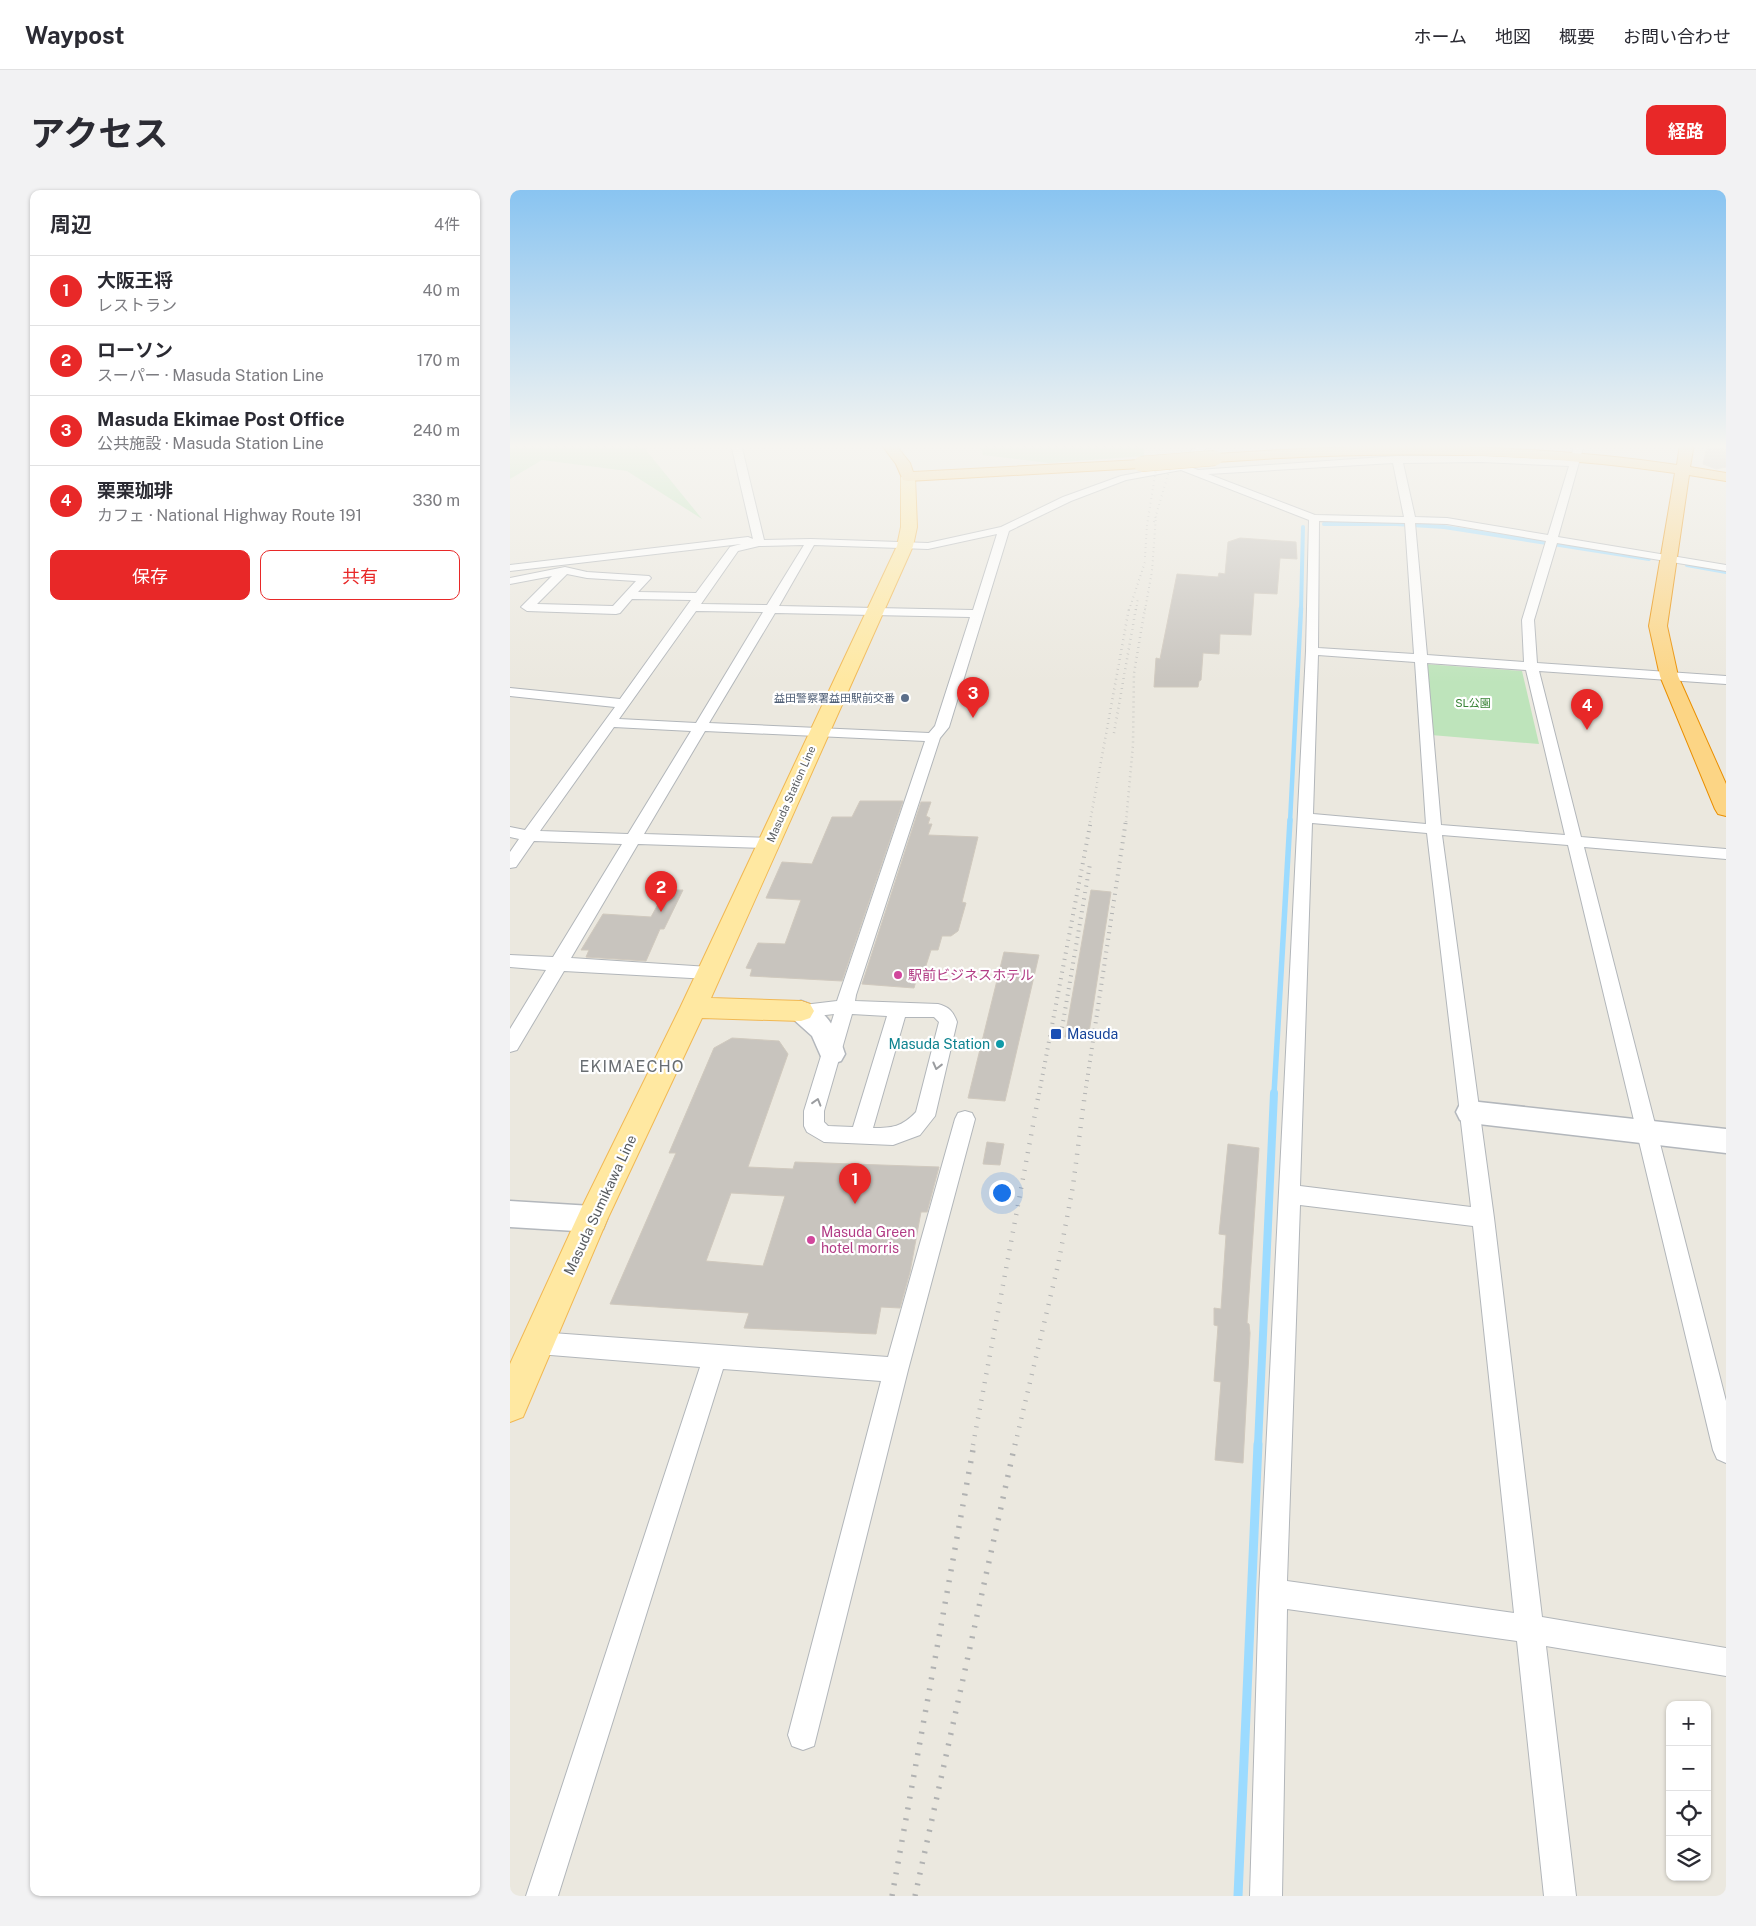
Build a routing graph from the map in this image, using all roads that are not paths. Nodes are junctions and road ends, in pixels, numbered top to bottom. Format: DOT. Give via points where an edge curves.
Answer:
graph roads {
  1 [pos="755,524"];
  2 [pos="909,524"];
  3 [pos="1015,524"];
  4 [pos="1314,524"];
  5 [pos="1410,524"];
  6 [pos="1457,524"];
  7 [pos="1555,524"];
  8 [pos="1674,524"];
  9 [pos="1004,529"];
  10 [pos="1551,539"];
  11 [pos="759,541"];
  12 [pos="811,542"];
  13 [pos="905,546"];
  14 [pos="1668,557"];
  15 [pos="510,568"];
  16 [pos="1726,568"];
  17 [pos="565,570"];
  18 [pos="510,581"];
  19 [pos="629,595"];
  20 [pos="695,602"];
  21 [pos="771,609"];
  22 [pos="873,611"];
  23 [pos="978,614"];
  24 [pos="1312,651"];
  25 [pos="1421,658"];
  26 [pos="1531,666"];
  27 [pos="1669,676"];
  28 [pos="1726,680"];
  29 [pos="510,692"];
  30 [pos="622,703"];
  31 [pos="610,723"];
  32 [pos="702,726"];
  33 [pos="819,730"];
  34 [pos="933,737"];
  35 [pos="1726,809"];
  36 [pos="1304,818"];
  37 [pos="1434,829"];
  38 [pos="510,832"];
  39 [pos="529,836"];
  40 [pos="634,839"];
  41 [pos="1575,841"];
  42 [pos="768,843"];
  43 [pos="1726,854"];
  44 [pos="510,863"];
  45 [pos="510,961"];
  46 [pos="559,964"];
  47 [pos="709,973"];
  48 [pos="694,1008"];
  49 [pos="845,1008"];
  50 [pos="898,1010"];
  51 [pos="801,1012"];
  52 [pos="510,1045"];
  53 [pos="832,1054"];
  54 [pos="1470,1112"];
  55 [pos="965,1119"];
  56 [pos="1647,1132"];
  57 [pos="860,1137"];
  58 [pos="1726,1141"];
  59 [pos="1289,1194"];
  60 [pos="510,1214"];
  61 [pos="1483,1218"];
  62 [pos="592,1219"];
  63 [pos="538,1343"];
  64 [pos="715,1356"];
  65 [pos="896,1370"];
  66 [pos="510,1404"];
  67 [pos="1726,1450"];
  68 [pos="1273,1593"];
  69 [pos="1529,1628"];
  70 [pos="1726,1662"];
  71 [pos="803,1736"];
  72 [pos="542,1896"];
  73 [pos="1266,1896"];
  74 [pos="1560,1896"];
  1 -- 11 [label="street"];
  2 -- 13 [label="main road, Masuda Station Line"];
  3 -- 9 [label="street"];
  4 -- 24 [label="street"];
  5 -- 25 [label="street"];
  6 -- 10 [label="street"];
  7 -- 10 [label="street"];
  8 -- 14 [label="highway"];
  9 -- 13 [label="street" via="928,546"];
  9 -- 23 [label="street"];
  10 -- 14 [label="street"];
  10 -- 26 [label="street" via="1528,620"];
  11 -- 12 [label="street"];
  11 -- 15 [label="street" via="726,541"];
  11 -- 20 [label="street" via="734,549"];
  12 -- 13 [label="street"];
  12 -- 21 [label="street"];
  13 -- 22 [label="main road, Masuda Station Line"];
  14 -- 16 [label="street"];
  14 -- 27 [label="highway" via="1658,626"];
  17 -- 18 [label="street"];
  17 -- 19 [label="street" via="587,575 645,578"];
  17 -- 19 [label="street" via="527,607 616,610"];
  19 -- 20 [label="street"];
  20 -- 21 [label="street"];
  20 -- 30 [label="street"];
  21 -- 22 [label="street"];
  21 -- 32 [label="street"];
  22 -- 23 [label="street"];
  22 -- 33 [label="main road, Masuda Station Line"];
  23 -- 34 [label="street" via="942,727"];
  24 -- 25 [label="street"];
  24 -- 36 [label="street"];
  25 -- 26 [label="street"];
  25 -- 37 [label="street"];
  26 -- 27 [label="street"];
  26 -- 41 [label="street"];
  27 -- 28 [label="street"];
  27 -- 35 [label="highway"];
  29 -- 30 [label="street"];
  30 -- 31 [label="street"];
  31 -- 32 [label="street"];
  31 -- 39 [label="street"];
  32 -- 33 [label="street"];
  32 -- 40 [label="street"];
  33 -- 34 [label="street"];
  33 -- 42 [label="main road, Masuda Station Line"];
  34 -- 49 [label="street"];
  36 -- 37 [label="street"];
  36 -- 59 [label="street"];
  37 -- 41 [label="street"];
  37 -- 54 [label="street"];
  38 -- 39 [label="street"];
  39 -- 40 [label="street"];
  39 -- 44 [label="street"];
  40 -- 42 [label="street"];
  40 -- 46 [label="street"];
  41 -- 43 [label="street"];
  41 -- 56 [label="street"];
  42 -- 47 [label="main road, Masuda Station Line"];
  45 -- 46 [label="street"];
  46 -- 47 [label="street"];
  46 -- 52 [label="street"];
  47 -- 48 [label="main road, Masuda Station Line"];
  48 -- 51 [label="main road"];
  48 -- 62 [label="main road, Masuda Sumikawa Line"];
  49 -- 50 [label="street"];
  49 -- 51 [label="street" via="821,1007"];
  49 -- 53 [label="street"];
  50 -- 57 [label="street"];
  50 -- 57 [label="street, one-way" via="937,1010 945,1015 948,1022 924,1116 913,1129 893,1137"];
  51 -- 53 [label="street" via="818,1022"];
  57 -- 53 [label="street, one-way" via="824,1134 814,1126 814,1111"];
  54 -- 56 [label="street"];
  54 -- 61 [label="street"];
  55 -- 65 [label="street"];
  56 -- 58 [label="street"];
  56 -- 67 [label="street"];
  59 -- 61 [label="street"];
  59 -- 68 [label="street"];
  60 -- 62 [label="street"];
  61 -- 69 [label="street"];
  62 -- 63 [label="main road, Masuda Sumikawa Line"];
  63 -- 64 [label="street"];
  63 -- 66 [label="main road, Masuda Sumikawa Line"];
  64 -- 65 [label="street"];
  64 -- 72 [label="street"];
  65 -- 71 [label="street"];
  68 -- 69 [label="street"];
  68 -- 73 [label="street"];
  69 -- 70 [label="street"];
  69 -- 74 [label="street"];
}
